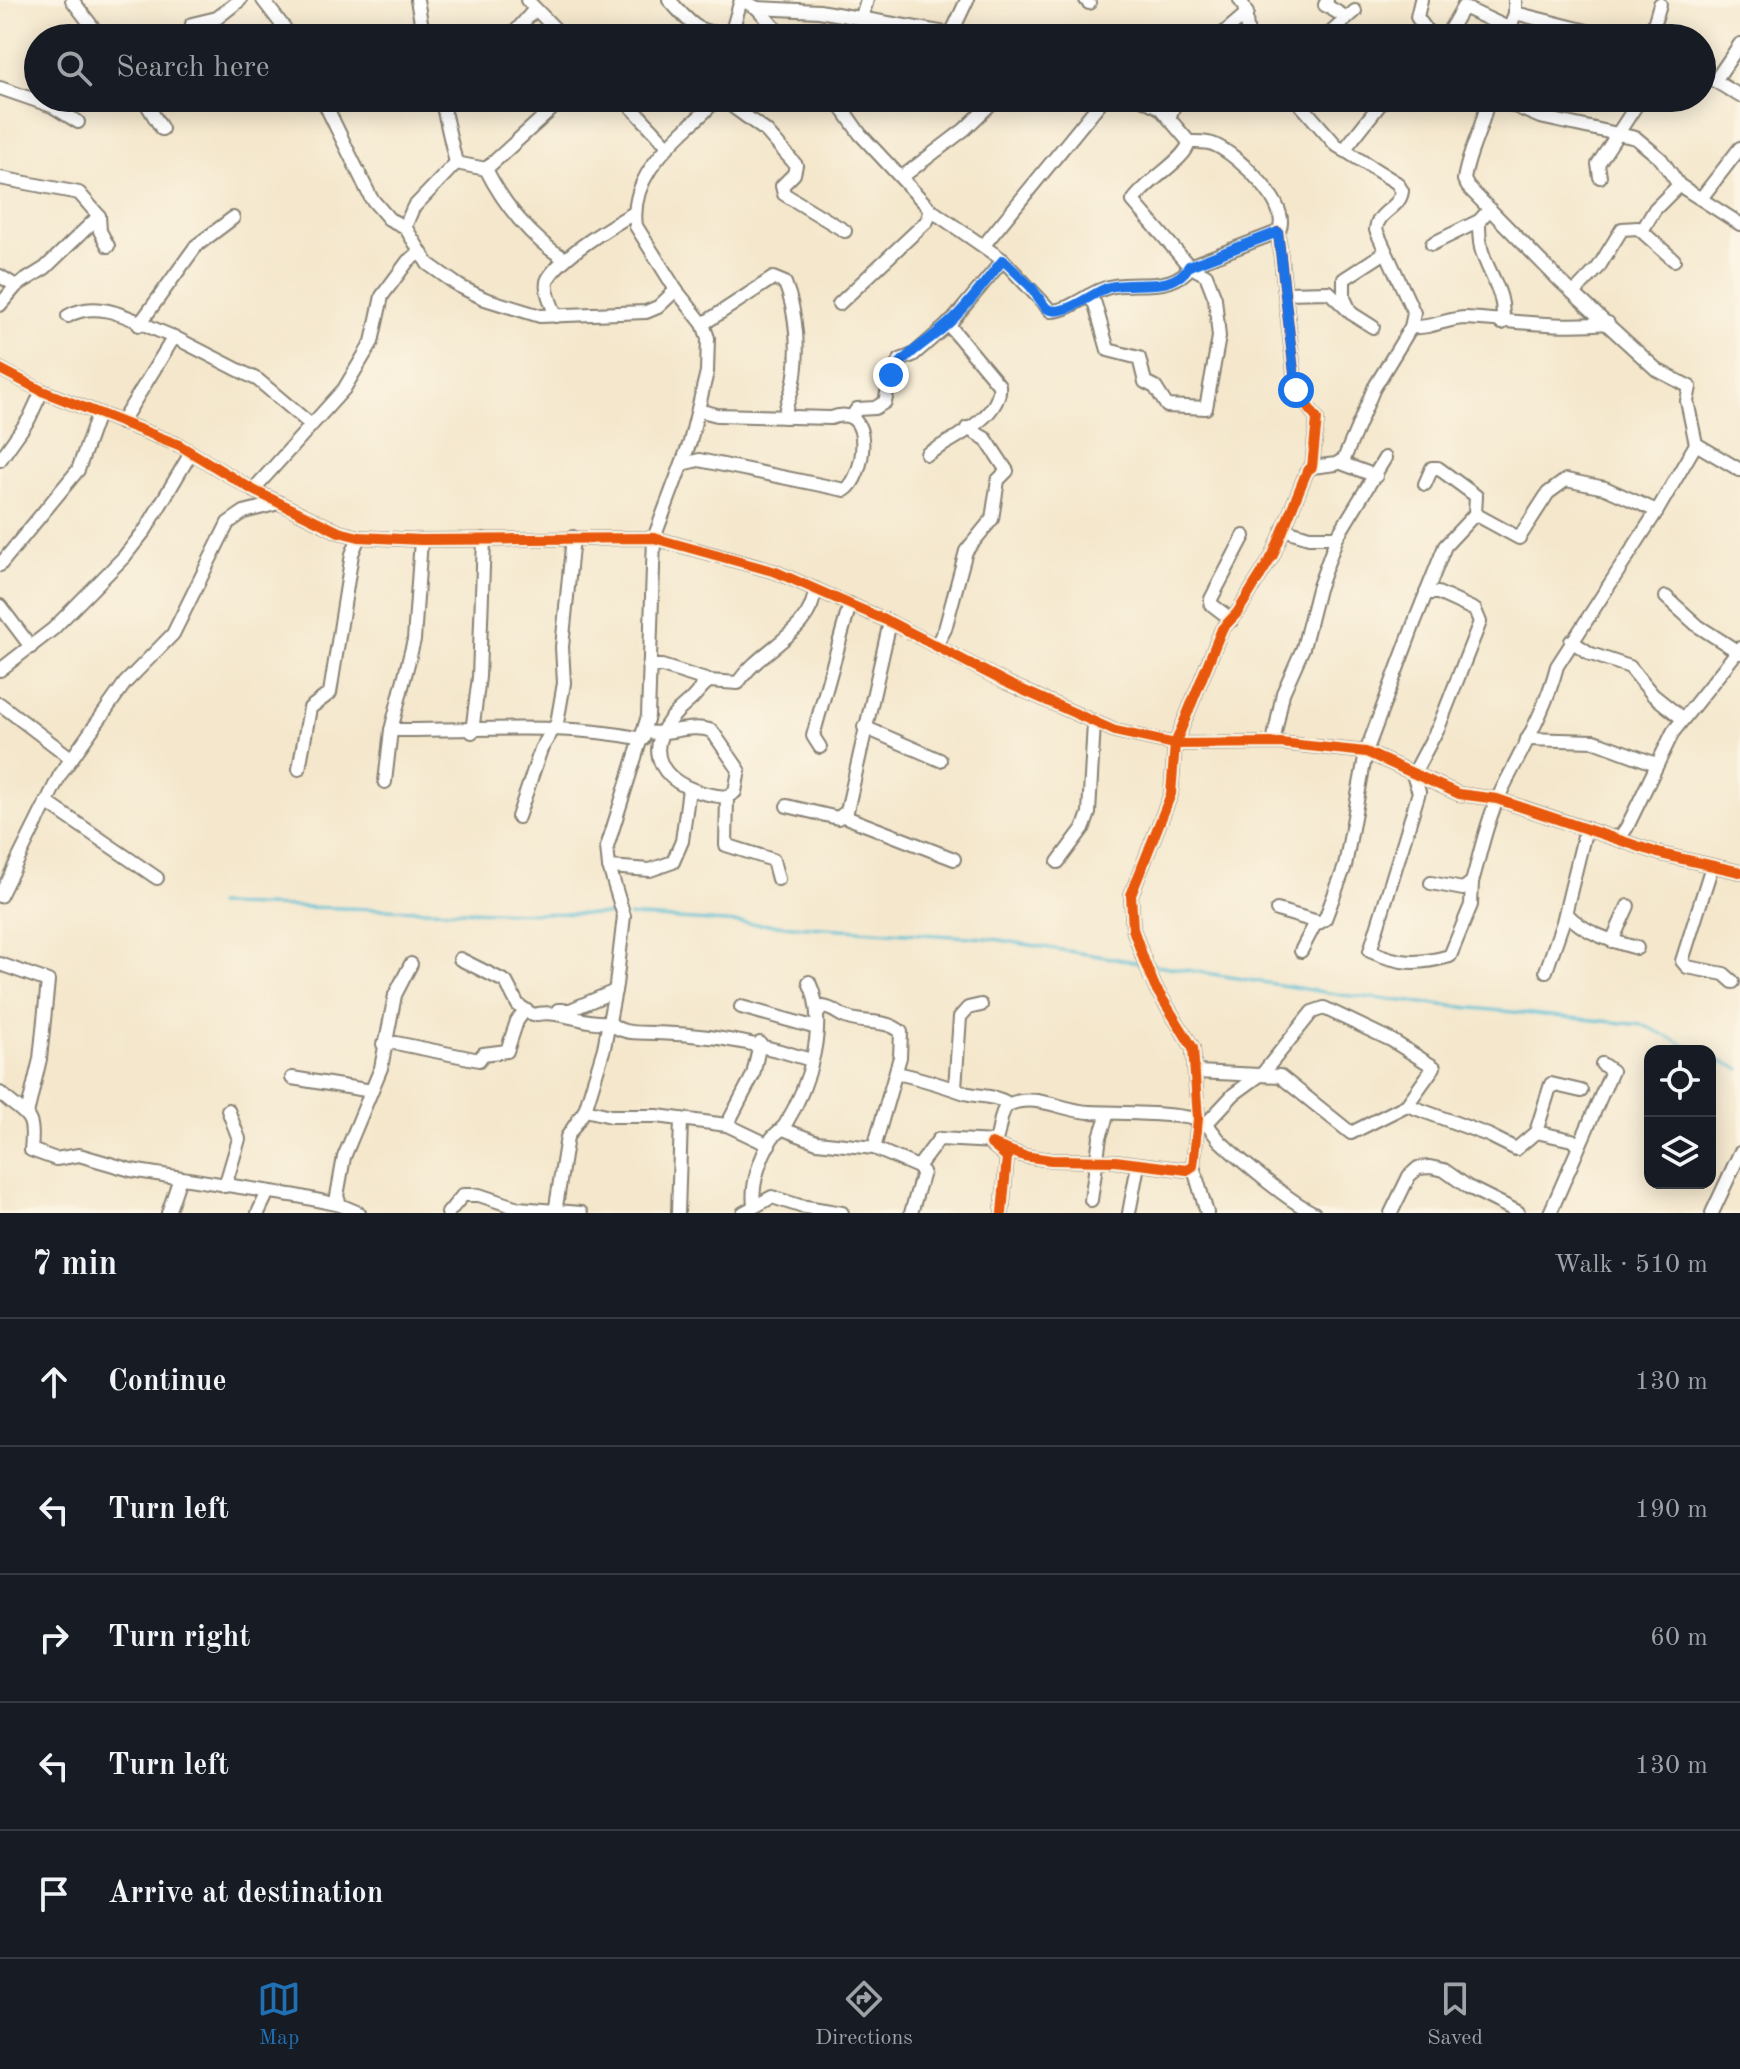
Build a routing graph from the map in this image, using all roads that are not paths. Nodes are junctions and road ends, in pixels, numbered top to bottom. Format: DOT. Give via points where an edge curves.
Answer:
graph roads {
  1 [pos="72,0"];
  2 [pos="240,0"];
  3 [pos="263,0"];
  4 [pos="417,0"];
  5 [pos="669,0"];
  6 [pos="741,0"];
  7 [pos="867,0"];
  8 [pos="967,0"];
  9 [pos="1240,0"];
  10 [pos="1327,0"];
  11 [pos="1421,0"];
  12 [pos="1660,4"];
  13 [pos="531,5"];
  14 [pos="1515,7"];
  15 [pos="757,8"];
  16 [pos="1247,13"];
  17 [pos="861,19"];
  18 [pos="90,24"];
  19 [pos="192,24"];
  20 [pos="281,24"];
  21 [pos="421,24"];
  22 [pos="519,24"];
  23 [pos="550,24"];
  24 [pos="690,24"];
  25 [pos="734,24"];
  26 [pos="771,24"];
  27 [pos="896,24"];
  28 [pos="956,24"];
  29 [pos="1234,24"];
  30 [pos="1246,24"];
  31 [pos="1341,24"];
  32 [pos="1422,24"];
  33 [pos="1453,24"];
  34 [pos="1492,24"];
  35 [pos="1570,24"];
  36 [pos="1654,24"];
  37 [pos="1740,44"];
  38 [pos="1716,80"];
  39 [pos="1716,82"];
  40 [pos="0,88"];
  41 [pos="24,96"];
  42 [pos="1740,96"];
  43 [pos="62,112"];
  44 [pos="152,112"];
  45 [pos="329,112"];
  46 [pos="444,112"];
  47 [pos="549,112"];
  48 [pos="636,112"];
  49 [pos="703,112"];
  50 [pos="738,112"];
  51 [pos="845,112"];
  52 [pos="983,112"];
  53 [pos="1093,112"];
  54 [pos="1164,112"];
  55 [pos="1171,112"];
  56 [pos="1308,112"];
  57 [pos="1374,112"];
  58 [pos="1484,112"];
  59 [pos="1528,112"];
  60 [pos="1631,112"];
  61 [pos="1169,118"];
  62 [pos="78,122"];
  63 [pos="162,129"];
  64 [pos="1616,133"];
  65 [pos="1189,142"];
  66 [pos="668,146"];
  67 [pos="1740,148"];
  68 [pos="1344,150"];
  69 [pos="456,163"];
  70 [pos="486,169"];
  71 [pos="902,177"];
  72 [pos="1600,177"];
  73 [pos="0,178"];
  74 [pos="1679,185"];
  75 [pos="1702,197"];
  76 [pos="931,210"];
  77 [pos="1488,211"];
  78 [pos="634,213"];
  79 [pos="99,216"];
  80 [pos="233,218"];
  81 [pos="1479,221"];
  82 [pos="1740,224"];
  83 [pos="405,227"];
  84 [pos="845,231"];
  85 [pos="1642,231"];
  86 [pos="1278,232"];
  87 [pos="1432,244"];
  88 [pos="984,245"];
  89 [pos="108,246"];
  90 [pos="419,253"];
  91 [pos="1384,253"];
  92 [pos="565,259"];
  93 [pos="1003,260"];
  94 [pos="1674,260"];
  95 [pos="1189,266"];
  96 [pos="0,276"];
  97 [pos="16,286"];
  98 [pos="676,290"];
  99 [pos="1575,292"];
  100 [pos="1285,293"];
  101 [pos="1088,296"];
  102 [pos="839,304"];
  103 [pos="0,305"];
  104 [pos="1351,313"];
  105 [pos="68,316"];
  106 [pos="556,316"];
  107 [pos="1502,323"];
  108 [pos="1608,323"];
  109 [pos="703,324"];
  110 [pos="948,324"];
  111 [pos="139,325"];
  112 [pos="1373,327"];
  113 [pos="1411,327"];
  114 [pos="174,337"];
  115 [pos="0,369"];
  116 [pos="42,391"];
  117 [pos="698,410"];
  118 [pos="98,414"];
  119 [pos="853,415"];
  120 [pos="785,417"];
  121 [pos="121,423"];
  122 [pos="310,424"];
  123 [pos="967,428"];
  124 [pos="1696,444"];
  125 [pos="191,453"];
  126 [pos="927,454"];
  127 [pos="1385,458"];
  128 [pos="0,460"];
  129 [pos="1341,463"];
  130 [pos="682,464"];
  131 [pos="1312,467"];
  132 [pos="1740,470"];
  133 [pos="1376,476"];
  134 [pos="1425,484"];
  135 [pos="253,490"];
  136 [pos="279,503"];
  137 [pos="1657,511"];
  138 [pos="1475,514"];
  139 [pos="1283,529"];
  140 [pos="1244,536"];
  141 [pos="359,537"];
  142 [pos="573,537"];
  143 [pos="1337,537"];
  144 [pos="654,538"];
  145 [pos="484,539"];
  146 [pos="421,540"];
  147 [pos="0,565"];
  148 [pos="815,589"];
  149 [pos="1426,593"];
  150 [pos="1666,597"];
  151 [pos="850,604"];
  152 [pos="0,606"];
  153 [pos="1232,620"];
  154 [pos="890,622"];
  155 [pos="1571,641"];
  156 [pos="936,646"];
  157 [pos="31,647"];
  158 [pos="1739,651"];
  159 [pos="649,666"];
  160 [pos="0,670"];
  161 [pos="709,681"];
  162 [pos="0,704"];
  163 [pos="1683,719"];
  164 [pos="1094,723"];
  165 [pos="864,727"];
  166 [pos="391,730"];
  167 [pos="549,731"];
  168 [pos="472,732"];
  169 [pos="659,734"];
  170 [pos="644,736"];
  171 [pos="1527,739"];
  172 [pos="1273,743"];
  173 [pos="1175,744"];
  174 [pos="820,747"];
  175 [pos="1366,752"];
  176 [pos="71,758"];
  177 [pos="940,760"];
  178 [pos="1656,764"];
  179 [pos="299,769"];
  180 [pos="1413,775"];
  181 [pos="385,782"];
  182 [pos="689,789"];
  183 [pos="727,797"];
  184 [pos="1497,799"];
  185 [pos="46,802"];
  186 [pos="787,806"];
  187 [pos="843,816"];
  188 [pos="518,817"];
  189 [pos="1586,828"];
  190 [pos="1611,837"];
  191 [pos="954,859"];
  192 [pos="1058,862"];
  193 [pos="1712,866"];
  194 [pos="609,867"];
  195 [pos="1740,872"];
  196 [pos="4,874"];
  197 [pos="157,878"];
  198 [pos="778,879"];
  199 [pos="1472,882"];
  200 [pos="1431,883"];
  201 [pos="0,896"];
  202 [pos="1628,906"];
  203 [pos="1277,910"];
  204 [pos="1566,913"];
  205 [pos="1318,922"];
  206 [pos="1612,941"];
  207 [pos="1637,948"];
  208 [pos="1301,951"];
  209 [pos="460,959"];
  210 [pos="0,964"];
  211 [pos="411,964"];
  212 [pos="1546,971"];
  213 [pos="809,982"];
  214 [pos="1733,982"];
  215 [pos="615,991"];
  216 [pos="981,1005"];
  217 [pos="741,1007"];
  218 [pos="525,1010"];
  219 [pos="555,1013"];
  220 [pos="818,1013"];
  221 [pos="609,1022"];
  222 [pos="817,1028"];
  223 [pos="760,1043"];
  224 [pos="383,1044"];
  225 [pos="811,1060"];
  226 [pos="1602,1064"];
  227 [pos="1197,1072"];
  228 [pos="896,1073"];
  229 [pos="1262,1074"];
  230 [pos="292,1078"];
  231 [pos="955,1088"];
  232 [pos="372,1091"];
  233 [pos="1581,1091"];
  234 [pos="0,1093"];
  235 [pos="1009,1104"];
  236 [pos="1407,1105"];
  237 [pos="228,1110"];
  238 [pos="585,1110"];
  239 [pos="1108,1113"];
  240 [pos="27,1114"];
  241 [pos="681,1120"];
  242 [pos="1202,1121"];
  243 [pos="727,1125"];
  244 [pos="783,1129"];
  245 [pos="1536,1132"];
  246 [pos="991,1144"];
  247 [pos="769,1145"];
  248 [pos="1577,1145"];
  249 [pos="874,1148"];
  250 [pos="1740,1153"];
  251 [pos="1097,1164"];
  252 [pos="1138,1165"];
  253 [pos="1193,1166"];
  254 [pos="918,1167"];
  255 [pos="180,1178"];
  256 [pos="225,1186"];
  257 [pos="267,1194"];
  258 [pos="1091,1200"];
  259 [pos="340,1205"];
  260 [pos="749,1209"];
  261 [pos="803,1210"];
  262 [pos="555,1212"];
  263 [pos="168,1213"];
  264 [pos="258,1213"];
  265 [pos="359,1213"];
  266 [pos="448,1213"];
  267 [pos="581,1213"];
  268 [pos="678,1213"];
  269 [pos="842,1213"];
  270 [pos="911,1213"];
  271 [pos="924,1213"];
  272 [pos="1002,1213"];
  273 [pos="1129,1213"];
  274 [pos="1207,1213"];
  275 [pos="1314,1213"];
  276 [pos="1391,1213"];
  277 [pos="1518,1213"];
  278 [pos="1550,1213"];
  279 [pos="1712,1213"];
  1 -- 18 [label="street"];
  2 -- 19 [label="street" via="217,18"];
  3 -- 20 [label="street"];
  4 -- 21 [label="street"];
  5 -- 24 [label="street"];
  6 -- 15 [label="street"];
  6 -- 25 [label="street"];
  7 -- 17 [label="street"];
  8 -- 28 [label="street"];
  9 -- 16 [label="street"];
  10 -- 31 [label="street" via="1325,5 1351,15"];
  11 -- 32 [label="street" via="1417,17"];
  12 -- 36 [label="street"];
  13 -- 22 [label="street"];
  13 -- 23 [label="street"];
  14 -- 35 [label="street"];
  15 -- 17 [label="street"];
  15 -- 26 [label="street"];
  16 -- 29 [label="street"];
  16 -- 30 [label="street"];
  17 -- 27 [label="street"];
  33 -- 34 [label="street" via="1463,7"];
  37 -- 38 [label="street"];
  39 -- 42 [label="street"];
  40 -- 41 [label="street"];
  43 -- 62 [label="street"];
  44 -- 63 [label="street"];
  45 -- 83 [label="street" via="371,198 389,219"];
  46 -- 69 [label="street"];
  47 -- 70 [label="street"];
  48 -- 66 [label="street"];
  49 -- 66 [label="street"];
  50 -- 84 [label="street" via="766,131 796,165 782,186 784,194"];
  51 -- 71 [label="street"];
  52 -- 71 [label="street"];
  53 -- 88 [label="street"];
  54 -- 61 [label="street"];
  55 -- 61 [label="street"];
  56 -- 68 [label="street"];
  57 -- 68 [label="street"];
  58 -- 77 [label="street" via="1464,180"];
  59 -- 64 [label="street"];
  60 -- 64 [label="street"];
  61 -- 65 [label="street"];
  64 -- 72 [label="street" via="1598,164"];
  64 -- 74 [label="street" via="1636,138 1661,159"];
  65 -- 86 [label="street" via="1217,145 1255,178 1279,206 1283,224"];
  65 -- 95 [label="street" via="1178,160 1153,177 1133,201"];
  66 -- 78 [label="street" via="644,178"];
  67 -- 75 [label="street"];
  68 -- 91 [label="street" via="1402,191 1398,202 1376,222"];
  69 -- 70 [label="street"];
  69 -- 83 [label="street" via="413,208"];
  70 -- 92 [label="street" via="499,194 533,234"];
  71 -- 76 [label="street"];
  73 -- 79 [label="street" via="79,193"];
  74 -- 75 [label="street"];
  74 -- 85 [label="street"];
  75 -- 82 [label="street"];
  76 -- 88 [label="street"];
  76 -- 102 [label="street" via="927,221"];
  77 -- 81 [label="street"];
  77 -- 99 [label="street"];
  78 -- 92 [label="street"];
  78 -- 98 [label="street" via="636,226"];
  79 -- 89 [label="street"];
  79 -- 97 [label="street" via="45,268"];
  80 -- 111 [label="street" via="196,246"];
  81 -- 87 [label="street"];
  81 -- 107 [label="street" via="1481,248 1504,308"];
  83 -- 90 [label="street"];
  85 -- 94 [label="street"];
  85 -- 99 [label="street" via="1622,229 1598,268"];
  86 -- 95 [label="street"];
  86 -- 100 [label="street"];
  88 -- 93 [label="street"];
  90 -- 106 [label="street" via="459,286 485,299 524,313"];
  90 -- 122 [label="street" via="382,296 372,342 344,389"];
  91 -- 104 [label="street" via="1344,279"];
  91 -- 113 [label="street" via="1414,313"];
  92 -- 106 [label="street" via="548,278"];
  93 -- 101 [label="street" via="1051,311 1062,311"];
  93 -- 110 [label="street"];
  95 -- 101 [label="street" via="1183,276 1157,284 1111,286"];
  95 -- 101 [label="street" via="1206,275 1215,298 1219,337 1208,402 1201,410 1167,406 1145,382 1139,358 1110,352"];
  96 -- 97 [label="street"];
  97 -- 103 [label="street"];
  98 -- 106 [label="street" via="646,312"];
  98 -- 109 [label="street"];
  99 -- 108 [label="street"];
  100 -- 104 [label="street" via="1329,292"];
  100 -- 131 [label="street" via="1296,390 1317,419"];
  104 -- 112 [label="street"];
  105 -- 111 [label="street" via="91,307"];
  107 -- 108 [label="street"];
  107 -- 113 [label="street" via="1462,318"];
  108 -- 124 [label="street" via="1657,370 1690,387 1687,401"];
  109 -- 117 [label="street" via="707,372"];
  109 -- 120 [label="street" via="773,278 785,283 796,319 793,385"];
  110 -- 119 [label="street" via="900,360 885,402 857,409"];
  110 -- 123 [label="street" via="999,385 996,404"];
  111 -- 114 [label="street"];
  113 -- 129 [label="street" via="1374,388"];
  114 -- 121 [label="street"];
  114 -- 122 [label="street" via="258,380"];
  115 -- 116 [label="street"];
  116 -- 118 [label="street"];
  116 -- 128 [label="street"];
  117 -- 120 [label="street"];
  117 -- 130 [label="street"];
  118 -- 121 [label="street"];
  118 -- 147 [label="street" via="78,470"];
  119 -- 120 [label="street"];
  119 -- 130 [label="street" via="861,450 858,475 845,490 699,460"];
  121 -- 125 [label="street"];
  122 -- 135 [label="street"];
  123 -- 126 [label="street"];
  123 -- 156 [label="street" via="986,439 1007,471 998,480 992,519 966,551"];
  124 -- 132 [label="street"];
  124 -- 137 [label="street"];
  125 -- 135 [label="street"];
  125 -- 157 [label="street" via="124,557"];
  127 -- 133 [label="street"];
  129 -- 131 [label="street"];
  129 -- 133 [label="street"];
  130 -- 144 [label="street"];
  131 -- 139 [label="street"];
  133 -- 143 [label="street"];
  134 -- 138 [label="street" via="1432,468 1438,468 1476,496"];
  135 -- 136 [label="street"];
  136 -- 141 [label="street"];
  136 -- 176 [label="street" via="244,512 228,523 173,634 125,683"];
  137 -- 138 [label="street" via="1605,488 1566,480 1548,493 1519,538"];
  137 -- 155 [label="street"];
  138 -- 149 [label="street" via="1445,546"];
  139 -- 143 [label="street" via="1309,537"];
  139 -- 153 [label="street"];
  140 -- 153 [label="street" via="1211,599"];
  141 -- 146 [label="street"];
  141 -- 179 [label="street" via="330,693 310,708"];
  142 -- 144 [label="street"];
  142 -- 145 [label="street"];
  142 -- 167 [label="street" via="562,647 564,683 557,723"];
  143 -- 172 [label="street" via="1303,648 1283,693"];
  144 -- 148 [label="street" via="776,572"];
  144 -- 159 [label="street"];
  145 -- 146 [label="street"];
  145 -- 168 [label="street"];
  146 -- 166 [label="street" via="414,640"];
  148 -- 151 [label="street"];
  148 -- 161 [label="street" via="806,617 761,655 738,683"];
  149 -- 175 [label="street"];
  149 -- 180 [label="street" via="1475,610 1480,622 1439,726"];
  150 -- 158 [label="street" via="1698,626"];
  151 -- 154 [label="street"];
  151 -- 174 [label="street" via="813,736"];
  152 -- 157 [label="street"];
  153 -- 173 [label="street" via="1222,629"];
  154 -- 156 [label="street"];
  154 -- 165 [label="street"];
  155 -- 163 [label="street" via="1630,667"];
  155 -- 171 [label="street"];
  156 -- 164 [label="street"];
  157 -- 160 [label="street"];
  158 -- 163 [label="street"];
  159 -- 161 [label="street"];
  159 -- 170 [label="street"];
  161 -- 169 [label="street" via="675,711"];
  162 -- 176 [label="street"];
  163 -- 178 [label="street"];
  164 -- 173 [label="street"];
  164 -- 192 [label="street" via="1089,813"];
  165 -- 177 [label="street"];
  165 -- 187 [label="street" via="853,793"];
  166 -- 168 [label="street"];
  166 -- 181 [label="street"];
  167 -- 168 [label="street"];
  167 -- 170 [label="street"];
  167 -- 188 [label="street"];
  169 -- 170 [label="street"];
  169 -- 182 [label="street" via="664,771"];
  169 -- 183 [label="street" via="693,728 712,731 739,770 735,792"];
  170 -- 194 [label="street" via="609,833"];
  171 -- 178 [label="street" via="1594,741"];
  171 -- 184 [label="street"];
  172 -- 173 [label="street"];
  172 -- 175 [label="street"];
  173 -- 227 [label="street" via="1171,794 1137,875 1130,913 1155,987 1193,1048"];
  175 -- 180 [label="street"];
  175 -- 205 [label="street" via="1345,866 1325,919"];
  176 -- 185 [label="street"];
  178 -- 190 [label="street" via="1627,827 1621,836"];
  180 -- 184 [label="street" via="1459,794"];
  180 -- 199 [label="street" via="1419,792 1370,951 1397,963 1424,964 1450,956 1471,905"];
  182 -- 183 [label="street"];
  182 -- 194 [label="street" via="682,841 673,862 650,870"];
  183 -- 198 [label="street" via="726,845 773,860"];
  184 -- 189 [label="street"];
  184 -- 199 [label="street"];
  185 -- 196 [label="street"];
  185 -- 197 [label="street"];
  186 -- 187 [label="street"];
  187 -- 191 [label="street"];
  189 -- 190 [label="street"];
  189 -- 204 [label="street"];
  190 -- 193 [label="street"];
  193 -- 195 [label="street"];
  193 -- 214 [label="street" via="1682,961"];
  194 -- 215 [label="street" via="624,916"];
  196 -- 201 [label="street"];
  199 -- 200 [label="street" via="1463,889"];
  202 -- 206 [label="street"];
  203 -- 205 [label="street"];
  204 -- 206 [label="street"];
  204 -- 212 [label="street"];
  205 -- 208 [label="street"];
  206 -- 207 [label="street"];
  209 -- 218 [label="street" via="506,982"];
  210 -- 240 [label="street" via="48,981 40,1059"];
  211 -- 224 [label="street" via="395,995"];
  213 -- 220 [label="street" via="819,1002"];
  215 -- 219 [label="street"];
  215 -- 221 [label="street"];
  216 -- 231 [label="street" via="960,1017"];
  217 -- 222 [label="street"];
  218 -- 219 [label="street" via="533,1015"];
  218 -- 224 [label="street" via="507,1051 483,1054 479,1060"];
  219 -- 221 [label="street" via="592,1024"];
  220 -- 222 [label="street"];
  220 -- 228 [label="street" via="829,1007 849,1019 896,1028 903,1043"];
  221 -- 223 [label="street" via="622,1032 698,1033"];
  221 -- 238 [label="street"];
  222 -- 225 [label="street"];
  223 -- 225 [label="street"];
  223 -- 243 [label="street" via="753,1075"];
  224 -- 232 [label="street"];
  225 -- 244 [label="street"];
  226 -- 248 [label="street" via="1612,1071"];
  227 -- 229 [label="street"];
  227 -- 242 [label="street"];
  228 -- 231 [label="street"];
  228 -- 249 [label="street"];
  229 -- 236 [label="street" via="1280,1076 1351,1133"];
  229 -- 236 [label="street" via="1312,1012 1324,1008 1433,1065"];
  229 -- 242 [label="street"];
  230 -- 232 [label="street"];
  231 -- 235 [label="street"];
  232 -- 259 [label="street" via="344,1157"];
  233 -- 245 [label="street" via="1551,1084"];
  234 -- 240 [label="street"];
  235 -- 239 [label="street" via="1047,1103 1068,1111"];
  235 -- 246 [label="street"];
  236 -- 245 [label="street" via="1516,1149"];
  237 -- 256 [label="street" via="239,1139"];
  238 -- 241 [label="street"];
  238 -- 262 [label="street" via="567,1137"];
  239 -- 242 [label="street"];
  239 -- 251 [label="street"];
  240 -- 255 [label="street" via="35,1133 31,1150 56,1159 79,1155"];
  241 -- 243 [label="street"];
  241 -- 268 [label="street"];
  242 -- 253 [label="street"];
  242 -- 275 [label="street" via="1221,1142"];
  243 -- 247 [label="street"];
  244 -- 247 [label="street"];
  244 -- 249 [label="street" via="817,1142"];
  245 -- 248 [label="street"];
  246 -- 251 [label="street" via="1024,1156"];
  246 -- 254 [label="street" via="939,1139"];
  246 -- 272 [label="street" via="1007,1157"];
  247 -- 260 [label="street"];
  248 -- 278 [label="street"];
  249 -- 254 [label="street"];
  250 -- 279 [label="street"];
  251 -- 252 [label="street"];
  251 -- 258 [label="street"];
  252 -- 253 [label="street" via="1187,1170"];
  252 -- 273 [label="street"];
  253 -- 274 [label="street"];
  254 -- 270 [label="street" via="923,1172"];
  255 -- 256 [label="street"];
  255 -- 263 [label="street"];
  256 -- 257 [label="street"];
  257 -- 259 [label="street"];
  257 -- 264 [label="street"];
  259 -- 265 [label="street"];
  260 -- 261 [label="street" via="772,1197"];
  261 -- 269 [label="street"];
  262 -- 266 [label="street" via="463,1195"];
  262 -- 267 [label="street"];
  270 -- 271 [label="street"];
  276 -- 277 [label="street" via="1409,1176 1430,1167"];
}
